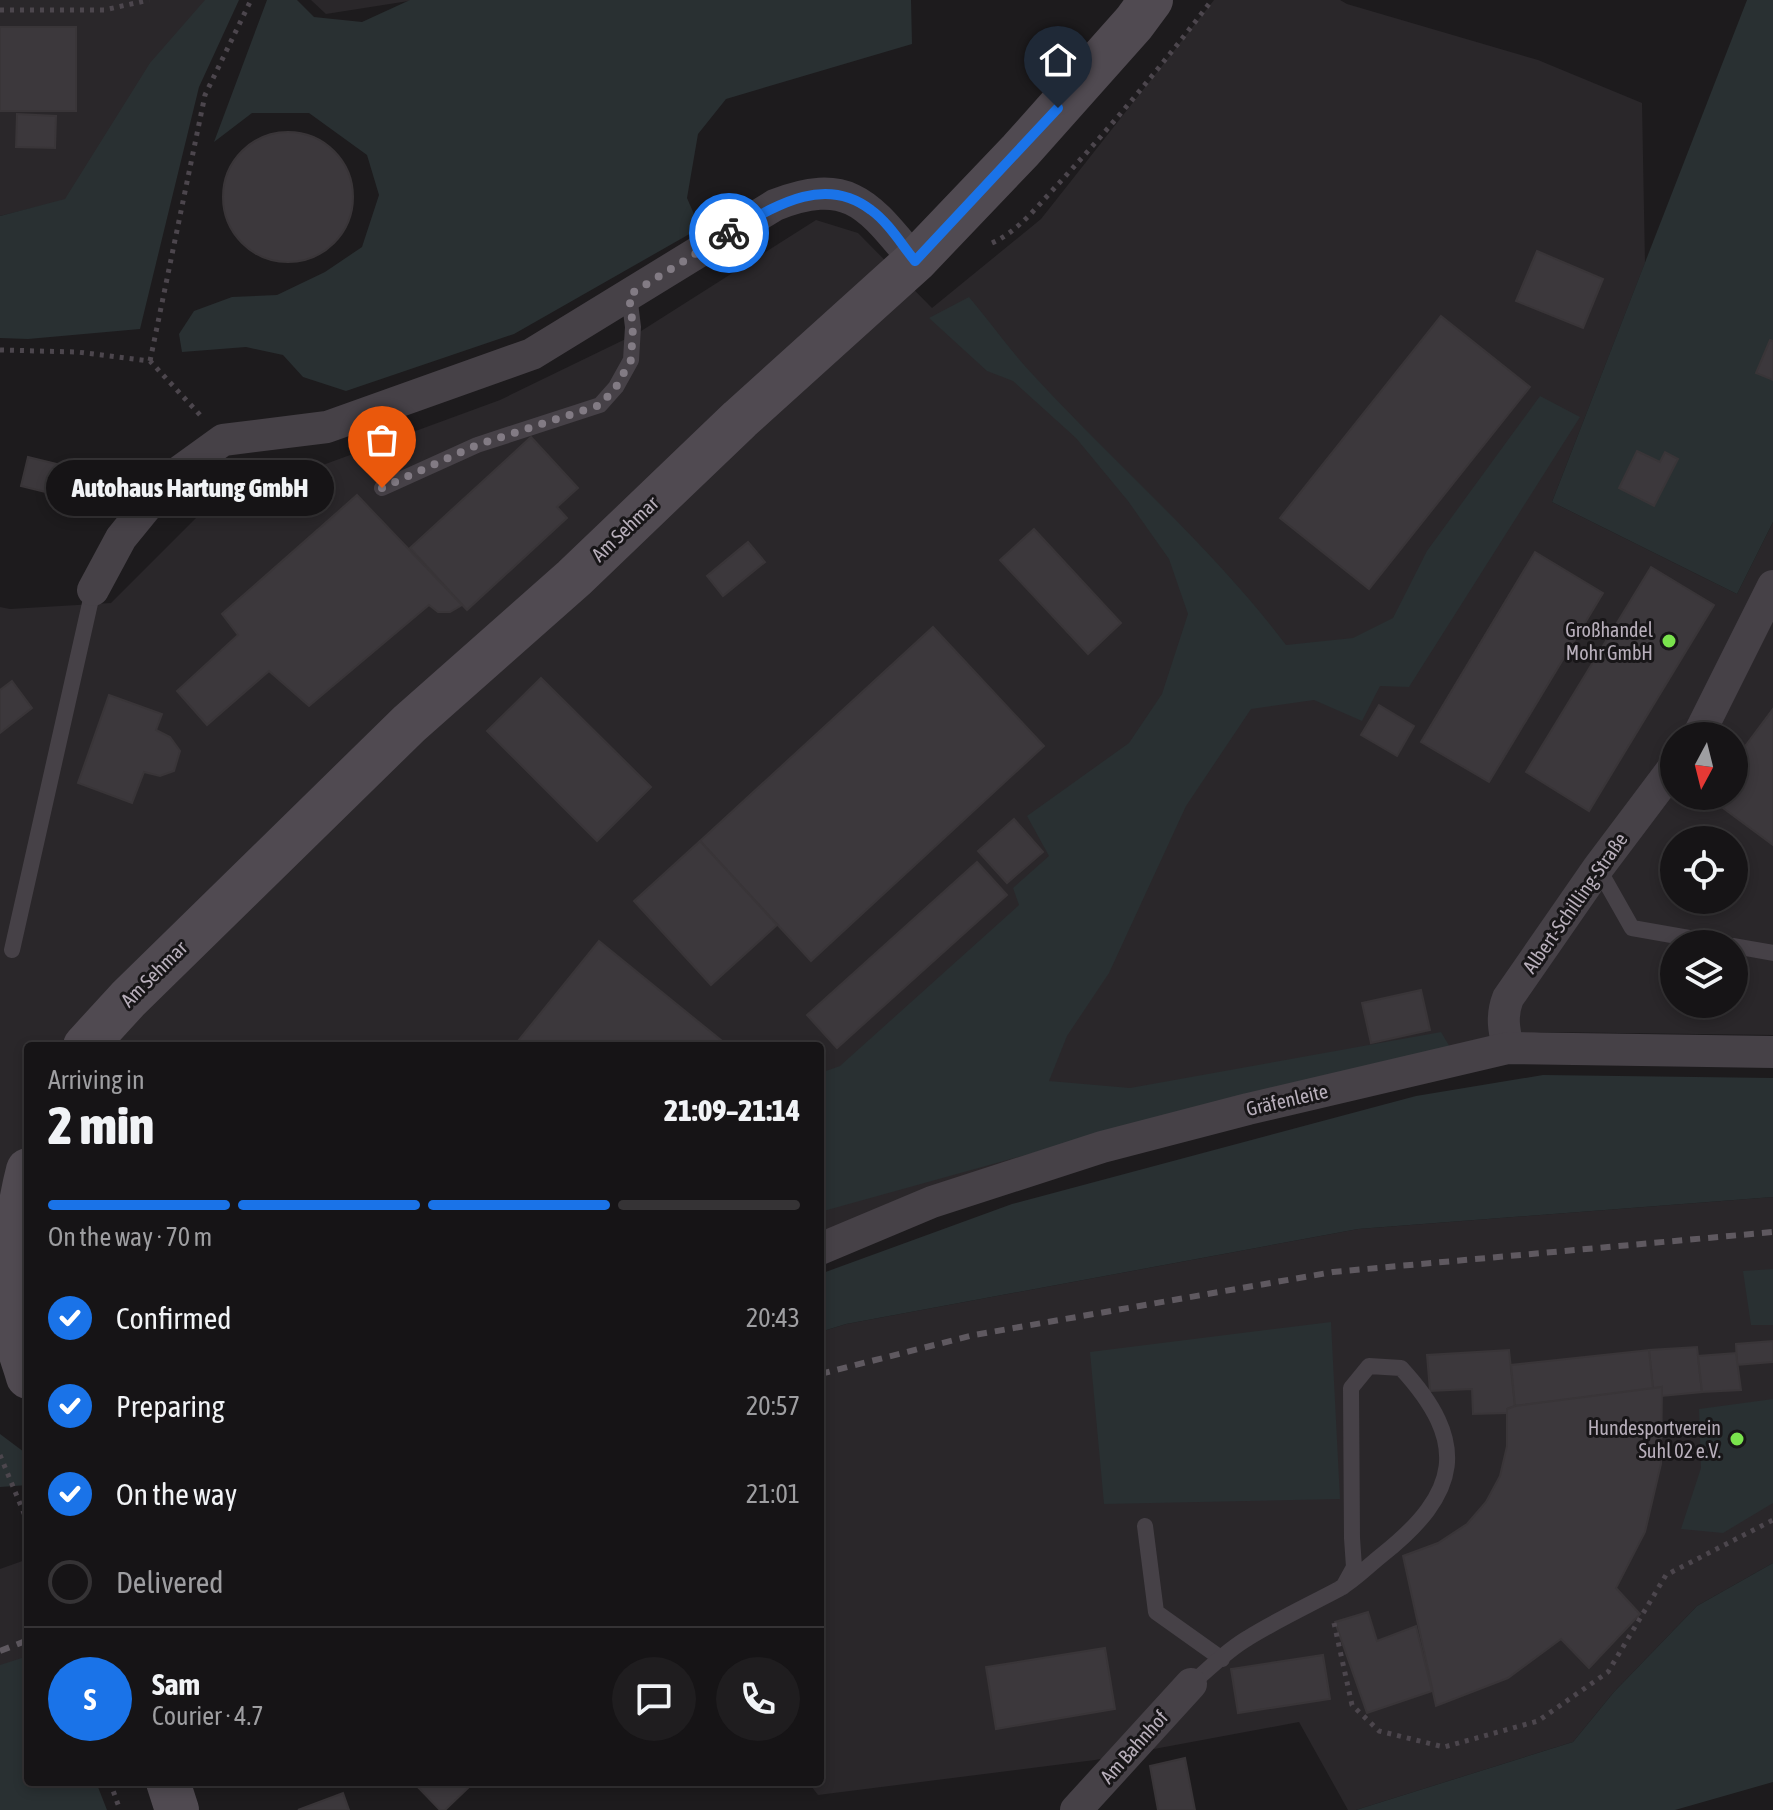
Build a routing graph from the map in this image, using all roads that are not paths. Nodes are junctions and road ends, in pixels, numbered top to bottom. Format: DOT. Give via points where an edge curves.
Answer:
graph roads {
  1 [pos="1151,0"];
  2 [pos="915,261"];
  3 [pos="629,295"];
  4 [pos="382,488"];
  5 [pos="1773,586"];
  6 [pos="93,590"];
  7 [pos="1705,722"];
  8 [pos="1660,786"];
  9 [pos="1598,868"];
  10 [pos="1660,933"];
  11 [pos="1748,949"];
  12 [pos="12,950"];
  13 [pos="1773,953"];
  14 [pos="89,1042"];
  15 [pos="1508,1048"];
  16 [pos="1773,1052"];
  17 [pos="24,1184"];
  18 [pos="824,1247"];
  19 [pos="7,1298"];
  20 [pos="24,1363"];
  21 [pos="1145,1526"];
  22 [pos="1335,1590"];
  23 [pos="1222,1659"];
  24 [pos="1191,1684"];
  25 [pos="169,1786"];
  26 [pos="177,1810"];
  27 [pos="1076,1810"];
  1 -- 2 [label="main road, Am Sehmar" via="1020,151"];
  2 -- 3 [label="street" via="872,210 825,193 799,196 775,205"];
  2 -- 14 [label="main road, Am Sehmar" via="409,724"];
  3 -- 4 [label="lane" via="631,360 600,405 477,445"];
  3 -- 6 [label="street" via="532,354 342,422 223,440 169,479 121,538"];
  5 -- 7 [label="street"];
  6 -- 12 [label="lane"];
  8 -- 9 [label="street, Albert-Schilling-Straße"];
  9 -- 10 [label="lane" via="1632,928"];
  9 -- 15 [label="street, Albert-Schilling-Straße" via="1508,998 1503,1010"];
  11 -- 13 [label="lane"];
  15 -- 16 [label="street, Gräfenleite"];
  15 -- 18 [label="street, Gräfenleite" via="1102,1147 932,1202"];
  17 -- 19 [label="main road"];
  19 -- 20 [label="main road"];
  21 -- 23 [label="lane" via="1156,1612"];
  22 -- 22 [label="lane" via="1412,1531 1442,1489 1448,1459 1440,1424 1423,1392 1401,1368 1369,1366 1351,1388 1354,1567"];
  22 -- 23 [label="lane" via="1245,1639"];
  23 -- 24 [label="lane"];
  24 -- 27 [label="street, Am Bahnhof"];
  25 -- 26 [label="main road"];
}
